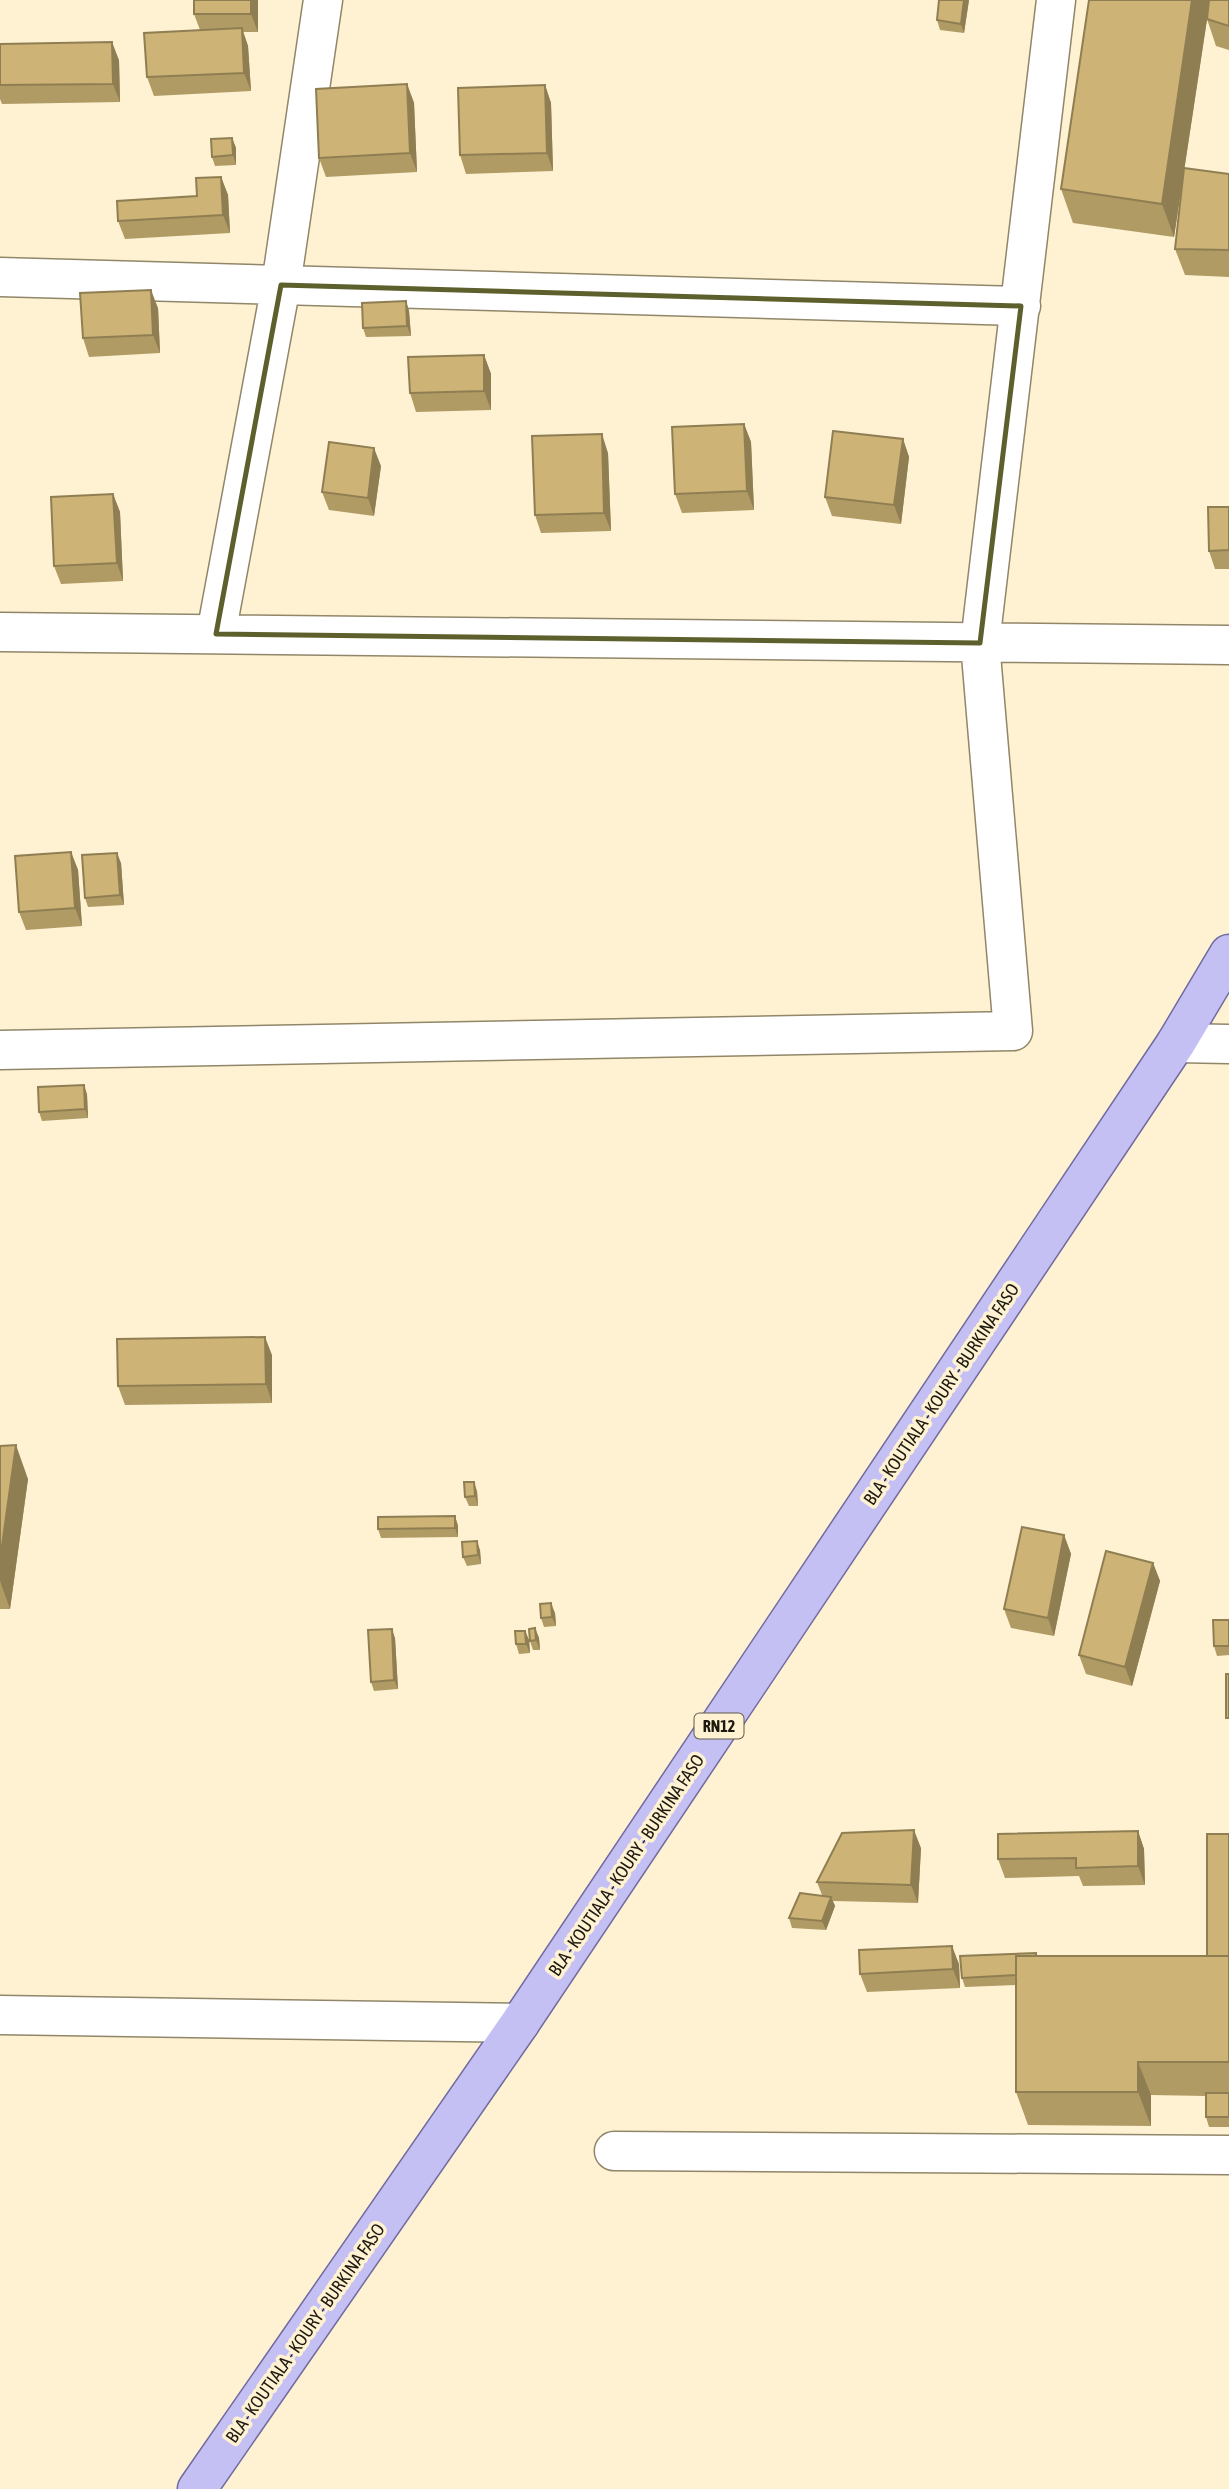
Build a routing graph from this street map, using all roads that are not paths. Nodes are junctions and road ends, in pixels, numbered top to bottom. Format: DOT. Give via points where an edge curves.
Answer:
graph roads {
  1 [pos="323,0"];
  2 [pos="1056,0"];
  3 [pos="0,277"];
  4 [pos="281,285"];
  5 [pos="1021,306"];
  6 [pos="0,632"];
  7 [pos="216,634"];
  8 [pos="980,643"];
  9 [pos="1229,645"];
  10 [pos="1229,954"];
  11 [pos="1176,1043"];
  12 [pos="1229,1044"];
  13 [pos="0,1050"];
  14 [pos="0,2015"];
  15 [pos="520,2023"];
  16 [pos="614,2151"];
  17 [pos="1229,2155"];
  18 [pos="197,2489"];
  1 -- 4 [label="street"];
  2 -- 5 [label="street"];
  3 -- 4 [label="street"];
  4 -- 5 [label="street"];
  4 -- 7 [label="street"];
  5 -- 8 [label="street"];
  6 -- 7 [label="street"];
  7 -- 8 [label="street"];
  8 -- 9 [label="street"];
  8 -- 13 [label="street" via="1013,1031"];
  10 -- 11 [label="main road, BLA - KOUTIALA - KOURY - BURKINA FASO / RN12"];
  11 -- 12 [label="street"];
  11 -- 15 [label="main road, BLA - KOUTIALA - KOURY - BURKINA FASO / RN12"];
  14 -- 15 [label="street"];
  15 -- 18 [label="main road, BLA - KOUTIALA - KOURY - BURKINA FASO / RN12"];
  16 -- 17 [label="street"];
}
